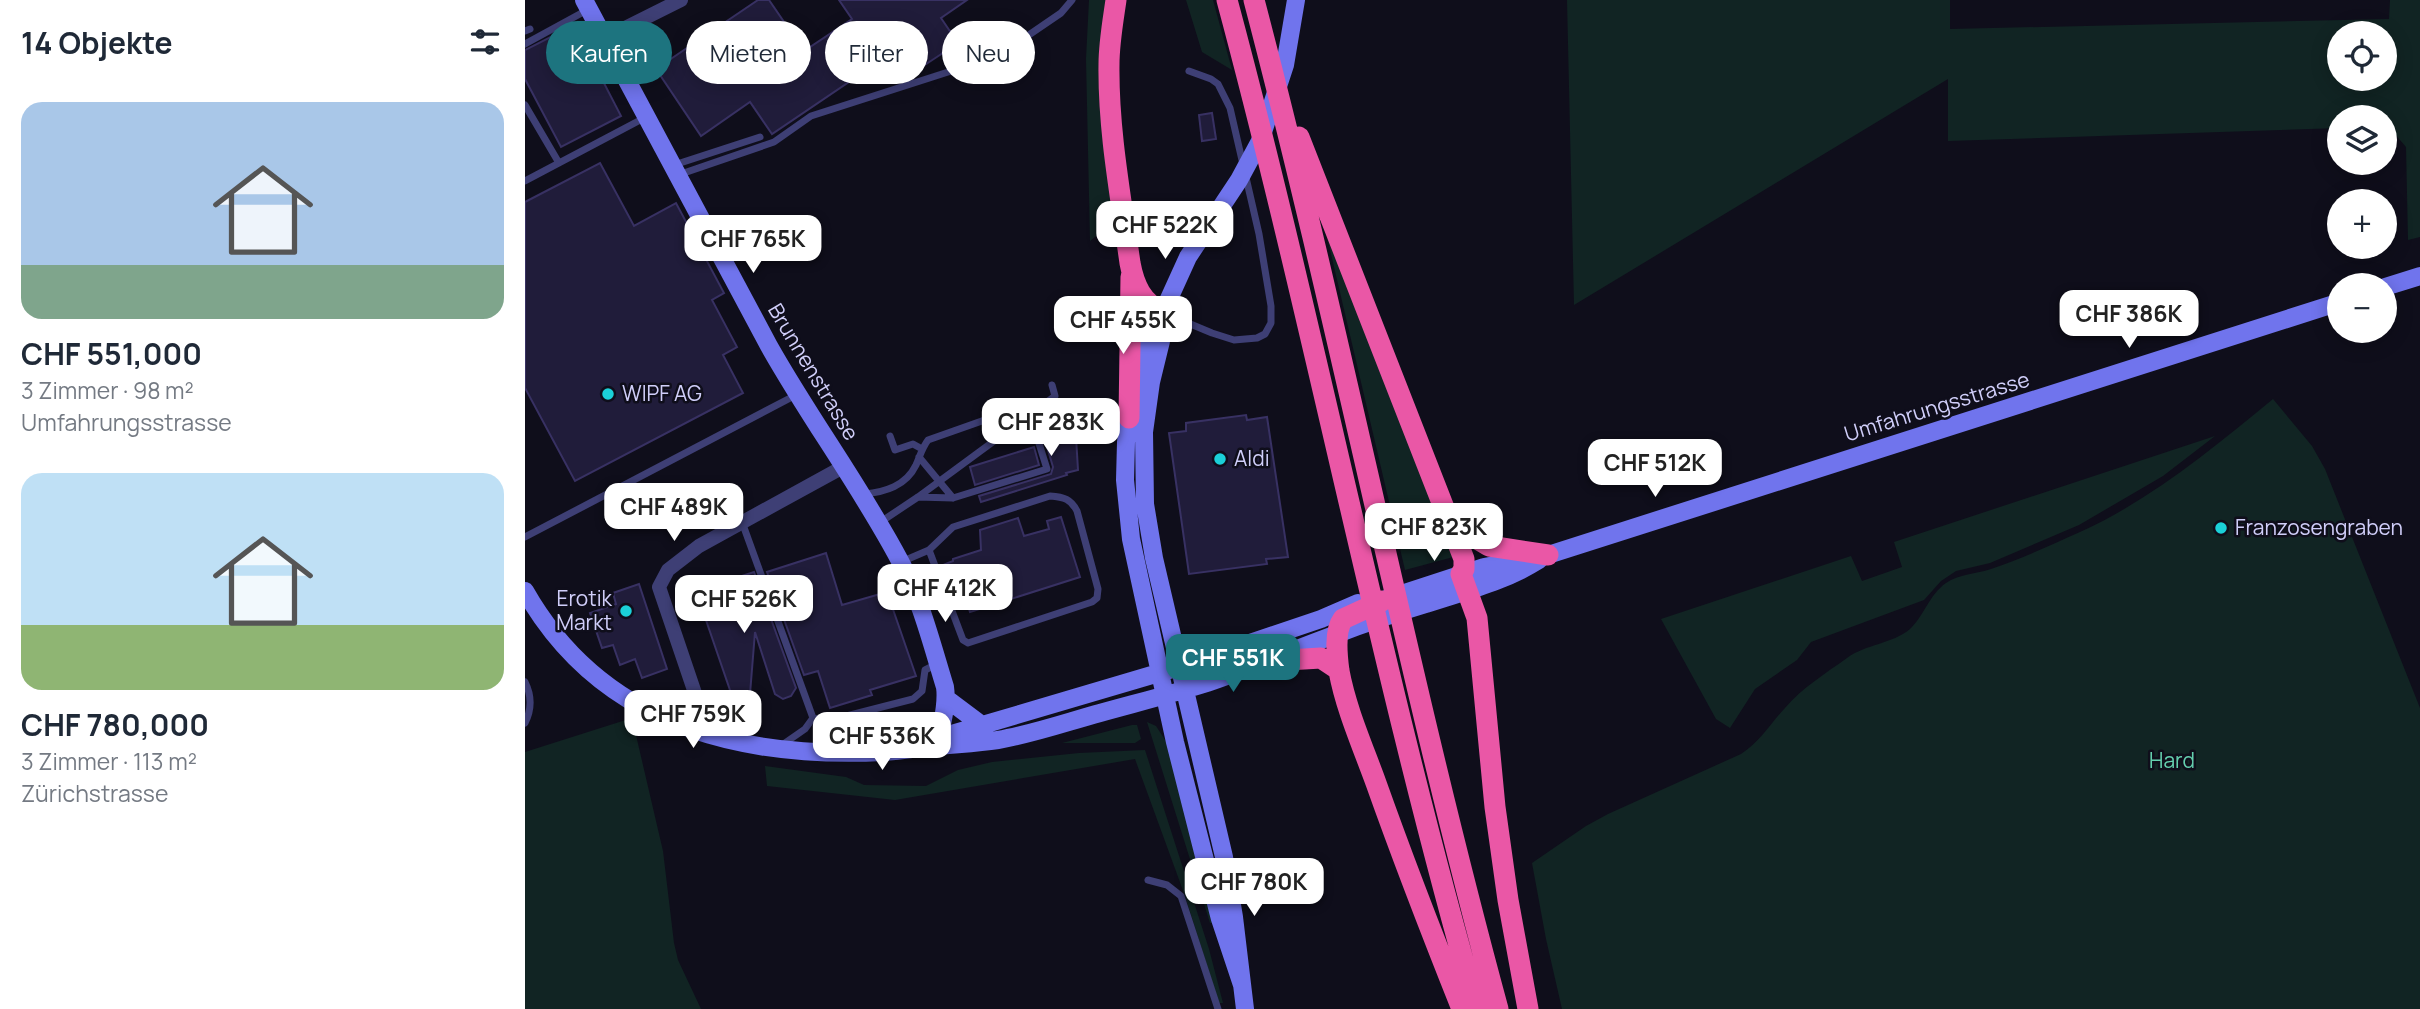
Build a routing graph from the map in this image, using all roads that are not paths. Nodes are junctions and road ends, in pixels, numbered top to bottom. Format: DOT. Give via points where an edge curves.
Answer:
graph roads {
  1 [pos="681,0"];
  2 [pos="1072,0"];
  3 [pos="1116,0"];
  4 [pos="1227,0"];
  5 [pos="1254,0"];
  6 [pos="1296,0"];
  7 [pos="587,4"];
  8 [pos="596,21"];
  9 [pos="639,21"];
  10 [pos="525,44"];
  11 [pos="1269,57"];
  12 [pos="1189,71"];
  13 [pos="629,84"];
  14 [pos="525,104"];
  15 [pos="647,117"];
  16 [pos="760,137"];
  17 [pos="559,163"];
  18 [pos="675,170"];
  19 [pos="525,181"];
  20 [pos="1132,271"];
  21 [pos="2420,276"];
  22 [pos="2397,283"];
  23 [pos="2327,306"];
  24 [pos="1163,312"];
  25 [pos="1052,385"];
  26 [pos="796,395"];
  27 [pos="1031,414"];
  28 [pos="1129,418"];
  29 [pos="890,436"];
  30 [pos="922,449"];
  31 [pos="919,457"];
  32 [pos="842,467"];
  33 [pos="939,481"];
  34 [pos="861,494"];
  35 [pos="918,497"];
  36 [pos="953,498"];
  37 [pos="742,522"];
  38 [pos="878,523"];
  39 [pos="1450,523"];
  40 [pos="525,537"];
  41 [pos="929,550"];
  42 [pos="1548,555"];
  43 [pos="901,562"];
  44 [pos="1464,583"];
  45 [pos="525,592"];
  46 [pos="1424,595"];
  47 [pos="1383,600"];
  48 [pos="1349,620"];
  49 [pos="1270,661"];
  50 [pos="938,664"];
  51 [pos="1170,670"];
  52 [pos="1339,670"];
  53 [pos="525,682"];
  54 [pos="1184,690"];
  55 [pos="1166,695"];
  56 [pos="947,699"];
  57 [pos="698,702"];
  58 [pos="816,720"];
  59 [pos="525,723"];
  60 [pos="983,726"];
  61 [pos="939,746"];
  62 [pos="778,749"];
  63 [pos="820,753"];
  64 [pos="1148,880"];
  65 [pos="1242,985"];
  66 [pos="1218,1009"];
  67 [pos="1245,1009"];
  68 [pos="1462,1009"];
  69 [pos="1476,1009"];
  70 [pos="1498,1009"];
  71 [pos="1528,1009"];
  1 -- 9 [label="street"];
  2 -- 18 [label="lane" via="1061,13 998,56 811,116 773,142"];
  3 -- 20 [label="highway" via="1109,80"];
  4 -- 69 [label="highway" via="1411,766"];
  5 -- 11 [label="highway"];
  6 -- 24 [label="main road" via="1286,65 1260,141 1188,257"];
  7 -- 8 [label="main road, Brunnenstrasse"];
  7 -- 10 [label="lane"];
  11 -- 39 [label="highway"];
  11 -- 70 [label="highway" via="1389,573"];
  12 -- 24 [label="lane" via="1218,84 1230,108 1258,234 1271,323 1257,338 1234,340"];
  13 -- 15 [label="main road, Brunnenstrasse"];
  14 -- 17 [label="lane"];
  15 -- 17 [label="lane"];
  15 -- 18 [label="main road, Brunnenstrasse"];
  16 -- 18 [label="lane"];
  17 -- 19 [label="lane"];
  18 -- 26 [label="main road, Brunnenstrasse"];
  20 -- 24 [label="highway" via="1145,302"];
  20 -- 28 [label="highway"];
  21 -- 22 [label="main road"];
  23 -- 42 [label="main road, Umfahrungsstrasse"];
  24 -- 28 [label="main road" via="1147,335"];
  24 -- 51 [label="main road" via="1146,413 1143,480"];
  25 -- 27 [label="lane" via="1055,396"];
  26 -- 32 [label="main road, Brunnenstrasse"];
  26 -- 40 [label="lane"];
  27 -- 30 [label="lane" via="1027,405 928,440"];
  27 -- 33 [label="lane"];
  27 -- 36 [label="lane" via="1047,469"];
  28 -- 51 [label="main road" via="1125,468 1132,539"];
  29 -- 30 [label="lane" via="894,450 913,444"];
  30 -- 31 [label="lane"];
  31 -- 33 [label="lane"];
  31 -- 34 [label="lane" via="904,481 879,493"];
  32 -- 34 [label="main road, Brunnenstrasse"];
  32 -- 37 [label="street"];
  33 -- 35 [label="lane"];
  33 -- 36 [label="lane"];
  34 -- 38 [label="main road, Brunnenstrasse"];
  35 -- 36 [label="lane"];
  35 -- 38 [label="lane"];
  37 -- 57 [label="street" via="678,562 659,587"];
  37 -- 58 [label="lane"];
  38 -- 43 [label="main road, Brunnenstrasse"];
  39 -- 42 [label="highway" via="1489,546"];
  39 -- 44 [label="highway" via="1464,559"];
  41 -- 41 [label="lane" via="965,642 1093,602 1098,595 1077,511 1067,498 1050,496 953,527"];
  41 -- 43 [label="lane"];
  42 -- 44 [label="main road, Umfahrungsstrasse" via="1520,572"];
  43 -- 50 [label="main road, Brunnenstrasse"];
  44 -- 46 [label="main road, Umfahrungsstrasse"];
  44 -- 71 [label="highway" via="1477,618 1495,807"];
  45 -- 62 [label="main road, Umfahrungsstrasse" via="577,662 623,698 673,723 725,740"];
  46 -- 47 [label="main road, Umfahrungsstrasse"];
  46 -- 48 [label="main road, Umfahrungsstrasse"];
  47 -- 48 [label="highway"];
  48 -- 49 [label="main road, Umfahrungsstrasse"];
  48 -- 51 [label="main road, Umfahrungsstrasse" via="1321,619"];
  48 -- 52 [label="highway"];
  49 -- 52 [label="highway" via="1321,658"];
  49 -- 54 [label="main road, Umfahrungsstrasse"];
  50 -- 56 [label="main road, Brunnenstrasse"];
  50 -- 58 [label="lane" via="925,670 922,691 913,699"];
  51 -- 54 [label="main road"];
  51 -- 55 [label="main road"];
  51 -- 60 [label="main road, Umfahrungsstrasse"];
  52 -- 68 [label="highway" via="1379,792"];
  53 -- 59 [label="lane" via="531,701"];
  54 -- 55 [label="main road, Umfahrungsstrasse"];
  54 -- 65 [label="main road" via="1224,857"];
  55 -- 61 [label="main road, Umfahrungsstrasse" via="1017,736"];
  55 -- 65 [label="main road" via="1220,919"];
  56 -- 60 [label="main road"];
  56 -- 61 [label="main road, Brunnenstrasse"];
  58 -- 62 [label="lane"];
  58 -- 63 [label="lane"];
  60 -- 61 [label="main road, Umfahrungsstrasse" via="952,734"];
  61 -- 63 [label="main road, Umfahrungsstrasse"];
  62 -- 63 [label="main road, Umfahrungsstrasse"];
  64 -- 66 [label="lane" via="1175,890 1185,905"];
  65 -- 67 [label="main road"];
}
